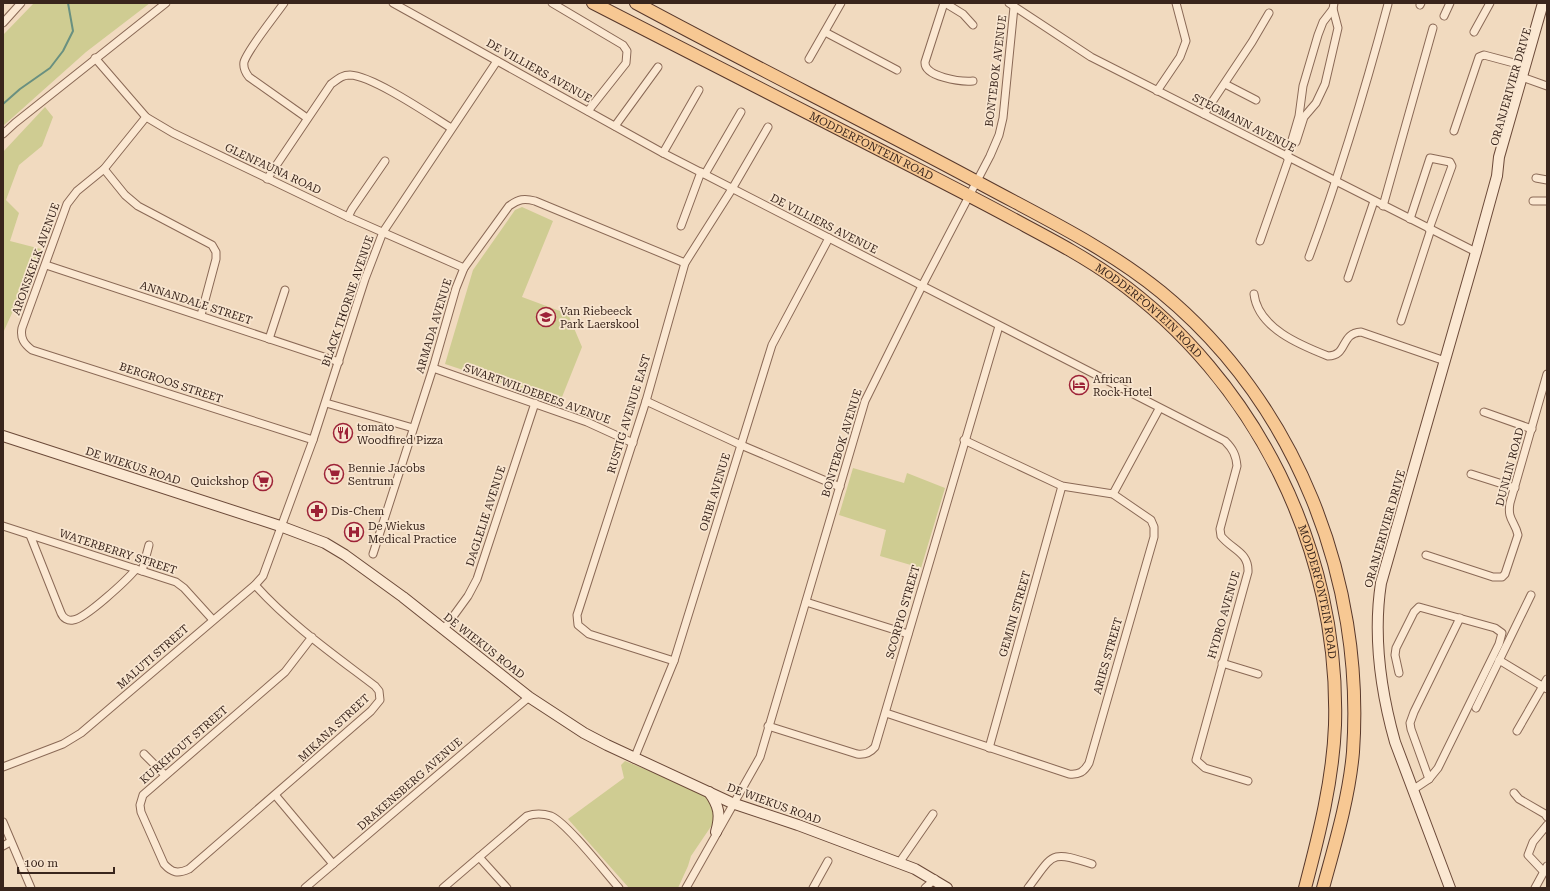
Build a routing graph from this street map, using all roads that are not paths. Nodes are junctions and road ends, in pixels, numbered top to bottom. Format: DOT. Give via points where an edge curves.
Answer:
graph roads {
  1 [pos="21,3"];
  2 [pos="166,3"];
  3 [pos="284,3"];
  4 [pos="393,3"];
  5 [pos="552,3"];
  6 [pos="593,3"];
  7 [pos="636,3"];
  8 [pos="841,3"];
  9 [pos="944,3"];
  10 [pos="1176,3"];
  11 [pos="1450,3"];
  12 [pos="1490,3"];
  13 [pos="1543,3"];
  14 [pos="1547,3"];
  15 [pos="1388,4"];
  16 [pos="1012,5"];
  17 [pos="1334,6"];
  18 [pos="1269,13"];
  19 [pos="1444,16"];
  20 [pos="3,23"];
  21 [pos="972,25"];
  22 [pos="1433,28"];
  23 [pos="825,32"];
  24 [pos="1474,32"];
  25 [pos="95,58"];
  26 [pos="809,59"];
  27 [pos="497,61"];
  28 [pos="1525,66"];
  29 [pos="658,68"];
  30 [pos="896,70"];
  31 [pos="1525,78"];
  32 [pos="973,81"];
  33 [pos="1225,84"];
  34 [pos="1547,86"];
  35 [pos="699,90"];
  36 [pos="1157,90"];
  37 [pos="1256,100"];
  38 [pos="588,111"];
  39 [pos="741,112"];
  40 [pos="1204,114"];
  41 [pos="146,116"];
  42 [pos="307,118"];
  43 [pos="615,126"];
  44 [pos="768,127"];
  45 [pos="451,128"];
  46 [pos="1454,131"];
  47 [pos="3,134"];
  48 [pos="663,152"];
  49 [pos="1289,158"];
  50 [pos="385,161"];
  51 [pos="104,169"];
  52 [pos="703,173"];
  53 [pos="1536,178"];
  54 [pos="267,179"];
  55 [pos="1547,180"];
  56 [pos="976,181"];
  57 [pos="1336,182"];
  58 [pos="732,189"];
  59 [pos="970,196"];
  60 [pos="1374,201"];
  61 [pos="1533,201"];
  62 [pos="1547,201"];
  63 [pos="1383,206"];
  64 [pos="348,217"];
  65 [pos="1410,219"];
  66 [pos="681,226"];
  67 [pos="1430,229"];
  68 [pos="383,232"];
  69 [pos="829,238"];
  70 [pos="1260,241"];
  71 [pos="1476,252"];
  72 [pos="1309,257"];
  73 [pos="685,263"];
  74 [pos="46,265"];
  75 [pos="464,268"];
  76 [pos="1348,278"];
  77 [pos="922,286"];
  78 [pos="285,290"];
  79 [pos="1254,294"];
  80 [pos="201,315"];
  81 [pos="1401,321"];
  82 [pos="999,326"];
  83 [pos="269,339"];
  84 [pos="25,343"];
  85 [pos="1445,361"];
  86 [pos="339,362"];
  87 [pos="433,368"];
  88 [pos="1547,374"];
  89 [pos="646,401"];
  90 [pos="326,402"];
  91 [pos="534,403"];
  92 [pos="1159,409"];
  93 [pos="1484,412"];
  94 [pos="413,428"];
  95 [pos="1532,429"];
  96 [pos="3,436"];
  97 [pos="313,440"];
  98 [pos="964,440"];
  99 [pos="633,443"];
  100 [pos="741,445"];
  101 [pos="1237,466"];
  102 [pos="1471,474"];
  103 [pos="1062,486"];
  104 [pos="840,487"];
  105 [pos="1515,488"];
  106 [pos="1113,494"];
  107 [pos="3,526"];
  108 [pos="280,526"];
  109 [pos="30,535"];
  110 [pos="149,545"];
  111 [pos="373,554"];
  112 [pos="1426,555"];
  113 [pos="139,570"];
  114 [pos="255,585"];
  115 [pos="1531,595"];
  116 [pos="806,602"];
  117 [pos="1460,618"];
  118 [pos="213,620"];
  119 [pos="444,629"];
  120 [pos="908,634"];
  121 [pos="312,637"];
  122 [pos="1499,660"];
  123 [pos="674,661"];
  124 [pos="1222,663"];
  125 [pos="1399,673"];
  126 [pos="1258,674"];
  127 [pos="1547,680"];
  128 [pos="1545,688"];
  129 [pos="529,697"];
  130 [pos="1476,708"];
  131 [pos="886,714"];
  132 [pos="768,726"];
  133 [pos="1517,731"];
  134 [pos="989,748"];
  135 [pos="144,754"];
  136 [pos="634,759"];
  137 [pos="3,767"];
  138 [pos="164,775"];
  139 [pos="1429,779"];
  140 [pos="1248,781"];
  141 [pos="1414,789"];
  142 [pos="709,791"];
  143 [pos="1514,793"];
  144 [pos="276,796"];
  145 [pos="732,803"];
  146 [pos="933,814"];
  147 [pos="1547,817"];
  148 [pos="3,822"];
  149 [pos="1547,825"];
  150 [pos="716,832"];
  151 [pos="10,842"];
  152 [pos="3,846"];
  153 [pos="479,857"];
  154 [pos="828,861"];
  155 [pos="899,863"];
  156 [pos="333,864"];
  157 [pos="1092,864"];
  158 [pos="189,869"];
  159 [pos="1545,869"];
  160 [pos="935,879"];
  161 [pos="31,888"];
  162 [pos="305,888"];
  163 [pos="443,888"];
  164 [pos="507,888"];
  165 [pos="618,888"];
  166 [pos="686,888"];
  167 [pos="813,888"];
  168 [pos="925,888"];
  169 [pos="947,888"];
  170 [pos="1028,888"];
  171 [pos="1305,888"];
  172 [pos="1323,888"];
  173 [pos="1450,888"];
  174 [pos="1535,888"];
  1 -- 20 [label="street"];
  2 -- 25 [label="street"];
  3 -- 42 [label="street" via="244,62 244,70"];
  4 -- 27 [label="street, DE VILLIERS AVENUE"];
  5 -- 38 [label="street" via="623,45 627,51 626,63"];
  6 -- 59 [label="main road, MODDERFONTEIN ROAD"];
  7 -- 56 [label="main road, MODDERFONTEIN ROAD"];
  8 -- 23 [label="street"];
  9 -- 21 [label="street" via="963,14"];
  9 -- 32 [label="street" via="925,62 926,68 938,75"];
  10 -- 36 [label="street" via="1186,41 1180,57"];
  11 -- 19 [label="street"];
  12 -- 24 [label="street"];
  13 -- 28 [label="street, ORANJERIVIER DRIVE"];
  14 -- 31 [label="street, ORANJERIVIER DRIVE"];
  15 -- 57 [label="street"];
  16 -- 36 [label="street, STEGMANN AVENUE" via="1091,57"];
  16 -- 56 [label="street, BONTEBOK AVENUE" via="1000,129 990,156"];
  17 -- 49 [label="street" via="1318,35 1303,86"];
  17 -- 49 [label="street" via="1338,28 1325,84 1316,104 1304,117"];
  18 -- 33 [label="street"];
  22 -- 63 [label="street"];
  23 -- 26 [label="street"];
  23 -- 30 [label="street"];
  25 -- 41 [label="street, GLENFAUNA ROAD"];
  25 -- 47 [label="street"];
  27 -- 38 [label="street, DE VILLIERS AVENUE"];
  27 -- 45 [label="street, BLACK THORNE AVENUE"];
  28 -- 31 [label="street, ORANJERIVIER DRIVE"];
  28 -- 46 [label="street" via="1484,55 1479,57"];
  29 -- 43 [label="street"];
  31 -- 34 [label="street"];
  31 -- 71 [label="street, ORANJERIVIER DRIVE" via="1499,157"];
  33 -- 37 [label="street"];
  33 -- 40 [label="street"];
  35 -- 48 [label="street"];
  36 -- 40 [label="street, STEGMANN AVENUE"];
  38 -- 43 [label="street, DE VILLIERS AVENUE"];
  39 -- 52 [label="street"];
  40 -- 49 [label="street, STEGMANN AVENUE"];
  41 -- 51 [label="street, ARONSKELK AVENUE"];
  41 -- 54 [label="street, GLENFAUNA ROAD" via="173,133"];
  42 -- 45 [label="street" via="331,84 342,76 351,75 361,77 395,94"];
  42 -- 54 [label="street"];
  43 -- 48 [label="street, DE VILLIERS AVENUE"];
  44 -- 58 [label="street, RUSTIG AVENUE EAST"];
  45 -- 68 [label="street, BLACK THORNE AVENUE"];
  48 -- 52 [label="street, DE VILLIERS AVENUE"];
  49 -- 57 [label="street, STEGMANN AVENUE"];
  49 -- 70 [label="street"];
  50 -- 64 [label="street"];
  51 -- 74 [label="street, ARONSKELK AVENUE" via="77,191 67,204"];
  51 -- 80 [label="street" via="125,195 138,206 214,248 216,259"];
  52 -- 58 [label="street, DE VILLIERS AVENUE"];
  52 -- 66 [label="street"];
  53 -- 55 [label="street"];
  54 -- 64 [label="street, GLENFAUNA ROAD"];
  56 -- 59 [label="street, BONTEBOK AVENUE"];
  56 -- 172 [label="main road, MODDERFONTEIN ROAD" via="1092,244 1162,292 1227,356 1281,434 1306,482 1342,592 1353,678 1352,756 1342,815"];
  57 -- 60 [label="street, STEGMANN AVENUE"];
  57 -- 72 [label="street"];
  58 -- 69 [label="street, DE VILLIERS AVENUE"];
  58 -- 73 [label="street, RUSTIG AVENUE EAST"];
  59 -- 77 [label="street, BONTEBOK AVENUE"];
  59 -- 171 [label="main road, MODDERFONTEIN ROAD" via="1078,255 1115,279 1181,336 1212,368 1237,401 1265,446 1290,496 1307,540 1325,605 1335,687 1335,728 1326,796"];
  60 -- 63 [label="street, STEGMANN AVENUE"];
  60 -- 76 [label="street"];
  61 -- 62 [label="street"];
  63 -- 65 [label="street, STEGMANN AVENUE"];
  64 -- 68 [label="street, GLENFAUNA ROAD"];
  65 -- 67 [label="street, STEGMANN AVENUE"];
  65 -- 67 [label="street" via="1430,158 1450,162 1452,166"];
  67 -- 71 [label="street, STEGMANN AVENUE"];
  67 -- 81 [label="street"];
  68 -- 75 [label="street, GLENFAUNA ROAD"];
  68 -- 86 [label="street, BLACK THORNE AVENUE"];
  69 -- 77 [label="street, DE VILLIERS AVENUE"];
  69 -- 100 [label="street, ORIBI AVENUE" via="772,346"];
  71 -- 85 [label="street, ORANJERIVIER DRIVE"];
  73 -- 75 [label="street, ARMADA AVENUE" via="526,198 517,200 509,206"];
  73 -- 89 [label="street, RUSTIG AVENUE EAST"];
  74 -- 80 [label="street, ANNANDALE STREET"];
  74 -- 84 [label="street, ARONSKELK AVENUE" via="22,328"];
  75 -- 87 [label="street, ARMADA AVENUE"];
  77 -- 82 [label="street, DE VILLIERS AVENUE"];
  77 -- 104 [label="street, BONTEBOK AVENUE" via="865,401"];
  78 -- 83 [label="street"];
  79 -- 85 [label="street" via="1258,307 1276,328 1328,356 1340,353 1349,336 1355,332 1362,332"];
  80 -- 83 [label="street, ANNANDALE STREET"];
  82 -- 92 [label="street, DE VILLIERS AVENUE"];
  82 -- 98 [label="street, SCORPIO STREET"];
  83 -- 86 [label="street, ANNANDALE STREET"];
  84 -- 97 [label="street, BERGROOS STREET" via="32,350"];
  85 -- 141 [label="street, ORANJERIVIER DRIVE" via="1381,583 1378,610 1380,656 1388,716 1395,742"];
  86 -- 90 [label="street, BLACK THORNE AVENUE"];
  87 -- 91 [label="street, SWARTWILDEBEES AVENUE"];
  87 -- 94 [label="street, ARMADA AVENUE"];
  88 -- 95 [label="street, DUNLIN ROAD"];
  89 -- 99 [label="street, RUSTIG AVENUE EAST"];
  89 -- 100 [label="street"];
  90 -- 94 [label="street"];
  90 -- 97 [label="street, BLACK THORNE AVENUE"];
  91 -- 99 [label="street, SWARTWILDEBEES AVENUE" via="587,422"];
  91 -- 119 [label="street, DAGLELIE AVENUE" via="477,579"];
  92 -- 101 [label="street, DE VILLIERS AVENUE" via="1225,441 1236,456"];
  92 -- 106 [label="street"];
  93 -- 95 [label="street"];
  94 -- 111 [label="street, ARMADA AVENUE"];
  95 -- 105 [label="street, DUNLIN ROAD"];
  96 -- 108 [label="street, DE WIEKUS ROAD"];
  97 -- 108 [label="street, BLACK THORNE AVENUE"];
  98 -- 103 [label="street"];
  98 -- 120 [label="street, SCORPIO STREET"];
  99 -- 123 [label="street, RUSTIG AVENUE EAST" via="577,620 580,628 589,634"];
  100 -- 104 [label="street"];
  100 -- 123 [label="street, ORIBI AVENUE"];
  101 -- 124 [label="street, HYDRO AVENUE" via="1220,529 1224,541 1245,557 1248,572"];
  102 -- 105 [label="street"];
  103 -- 106 [label="street"];
  103 -- 134 [label="street, GEMINI STREET"];
  104 -- 116 [label="street, BONTEBOK AVENUE"];
  105 -- 112 [label="street, DUNLIN ROAD" via="1508,512 1518,535 1507,570 1502,577 1493,577"];
  106 -- 134 [label="street, ARIES STREET" via="1150,520 1154,527 1154,537 1089,763 1082,773 1076,775"];
  107 -- 109 [label="street, WATERBERRY STREET"];
  108 -- 114 [label="street, MALUTI STREET" via="269,562 263,576"];
  108 -- 119 [label="street, DE WIEKUS ROAD" via="325,543 345,554"];
  109 -- 113 [label="street, WATERBERRY STREET"];
  109 -- 113 [label="street" via="61,613 67,619 79,619"];
  110 -- 113 [label="street"];
  113 -- 118 [label="street, WATERBERRY STREET" via="176,582"];
  114 -- 118 [label="street, MALUTI STREET"];
  114 -- 121 [label="street, MIKANA STREET"];
  115 -- 122 [label="street"];
  116 -- 120 [label="street"];
  116 -- 132 [label="street, BONTEBOK AVENUE"];
  117 -- 125 [label="street" via="1422,607 1416,609 1396,648"];
  117 -- 139 [label="street" via="1410,723"];
  117 -- 139 [label="street" via="1495,628 1502,633 1502,637 1438,768"];
  118 -- 137 [label="street, MALUTI STREET" via="73,740"];
  119 -- 129 [label="street, DE WIEKUS ROAD"];
  120 -- 131 [label="street, SCORPIO STREET"];
  121 -- 138 [label="street, KURKHOUT STREET" via="285,672"];
  121 -- 144 [label="street, MIKANA STREET" via="375,686 379,691 380,700 377,706"];
  122 -- 128 [label="street"];
  122 -- 130 [label="street"];
  123 -- 136 [label="street, ORIBI AVENUE"];
  124 -- 126 [label="street"];
  124 -- 140 [label="street, HYDRO AVENUE" via="1196,760 1201,766"];
  127 -- 128 [label="street"];
  128 -- 133 [label="street"];
  129 -- 136 [label="street, DE WIEKUS ROAD" via="584,733"];
  129 -- 156 [label="street, DRAKENSBERG AVENUE"];
  131 -- 132 [label="street, SCORPIO STREET" via="875,746 871,752 864,755"];
  131 -- 134 [label="street"];
  132 -- 145 [label="street, BONTEBOK AVENUE" via="755,767"];
  135 -- 138 [label="street"];
  136 -- 142 [label="street, DE WIEKUS ROAD"];
  138 -- 158 [label="street, KURKHOUT STREET" via="143,795 141,812 164,864 175,873"];
  139 -- 141 [label="street"];
  141 -- 173 [label="street, ORANJERIVIER DRIVE"];
  142 -- 145 [label="street, DE WIEKUS ROAD"];
  142 -- 150 [label="street" via="719,808"];
  143 -- 147 [label="street"];
  144 -- 156 [label="street"];
  144 -- 158 [label="street, MIKANA STREET"];
  145 -- 150 [label="street, BONTEBOK AVENUE"];
  145 -- 155 [label="street, DE WIEKUS ROAD"];
  146 -- 155 [label="street"];
  148 -- 151 [label="street"];
  149 -- 159 [label="street" via="1533,842 1528,855"];
  150 -- 166 [label="street, BONTEBOK AVENUE"];
  151 -- 152 [label="street"];
  151 -- 161 [label="street"];
  153 -- 163 [label="street"];
  153 -- 164 [label="street"];
  153 -- 165 [label="street" via="527,816 535,813 544,814 565,826"];
  154 -- 167 [label="street"];
  155 -- 160 [label="street, DE WIEKUS ROAD"];
  156 -- 162 [label="street, DRAKENSBERG AVENUE"];
  157 -- 170 [label="street" via="1071,857 1055,856 1048,861"];
  159 -- 174 [label="street"];
  160 -- 168 [label="street"];
  160 -- 169 [label="street, DE WIEKUS ROAD"];
}
